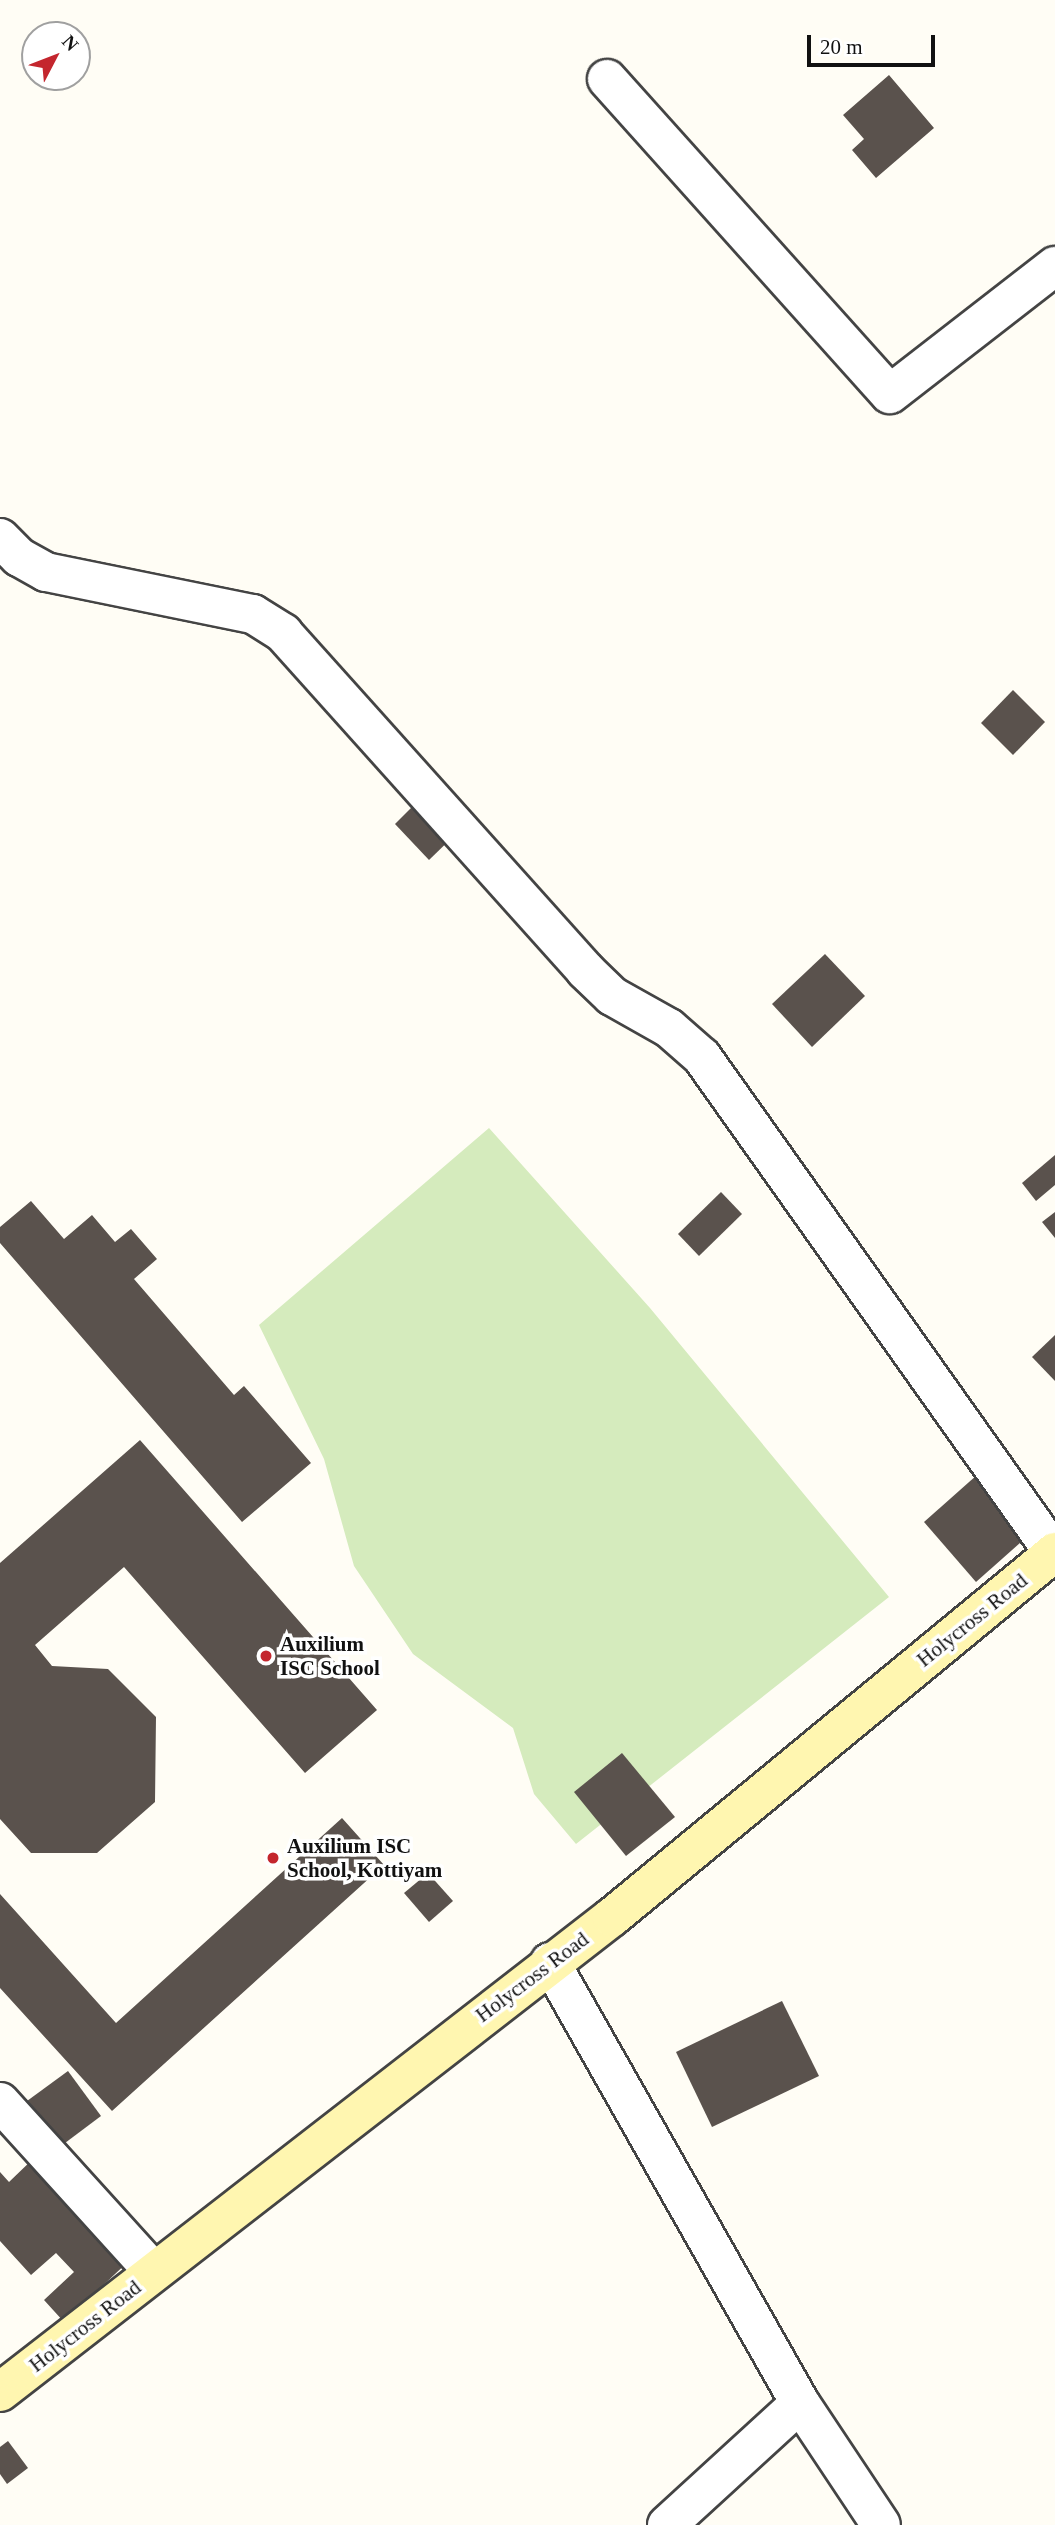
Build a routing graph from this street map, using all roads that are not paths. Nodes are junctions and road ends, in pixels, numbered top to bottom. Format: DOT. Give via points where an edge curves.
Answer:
graph roads {
  1 [pos="607,79"];
  2 [pos="1055,266"];
  3 [pos="0,538"];
  4 [pos="1055,1552"];
  5 [pos="550,1962"];
  6 [pos="0,2102"];
  7 [pos="154,2272"];
  8 [pos="0,2392"];
  9 [pos="800,2403"];
  10 [pos="667,2525"];
  11 [pos="881,2525"];
  1 -- 2 [label="street" via="890,394"];
  3 -- 4 [label="street" via="19,557 46,572 253,614 283,633 585,970 612,996 669,1028 702,1057"];
  4 -- 5 [label="main road, Holycross Road" via="623,1908"];
  5 -- 7 [label="main road, Holycross Road"];
  5 -- 9 [label="street"];
  6 -- 7 [label="street"];
  7 -- 8 [label="main road, Holycross Road"];
  9 -- 10 [label="street"];
  9 -- 11 [label="street"];
}
